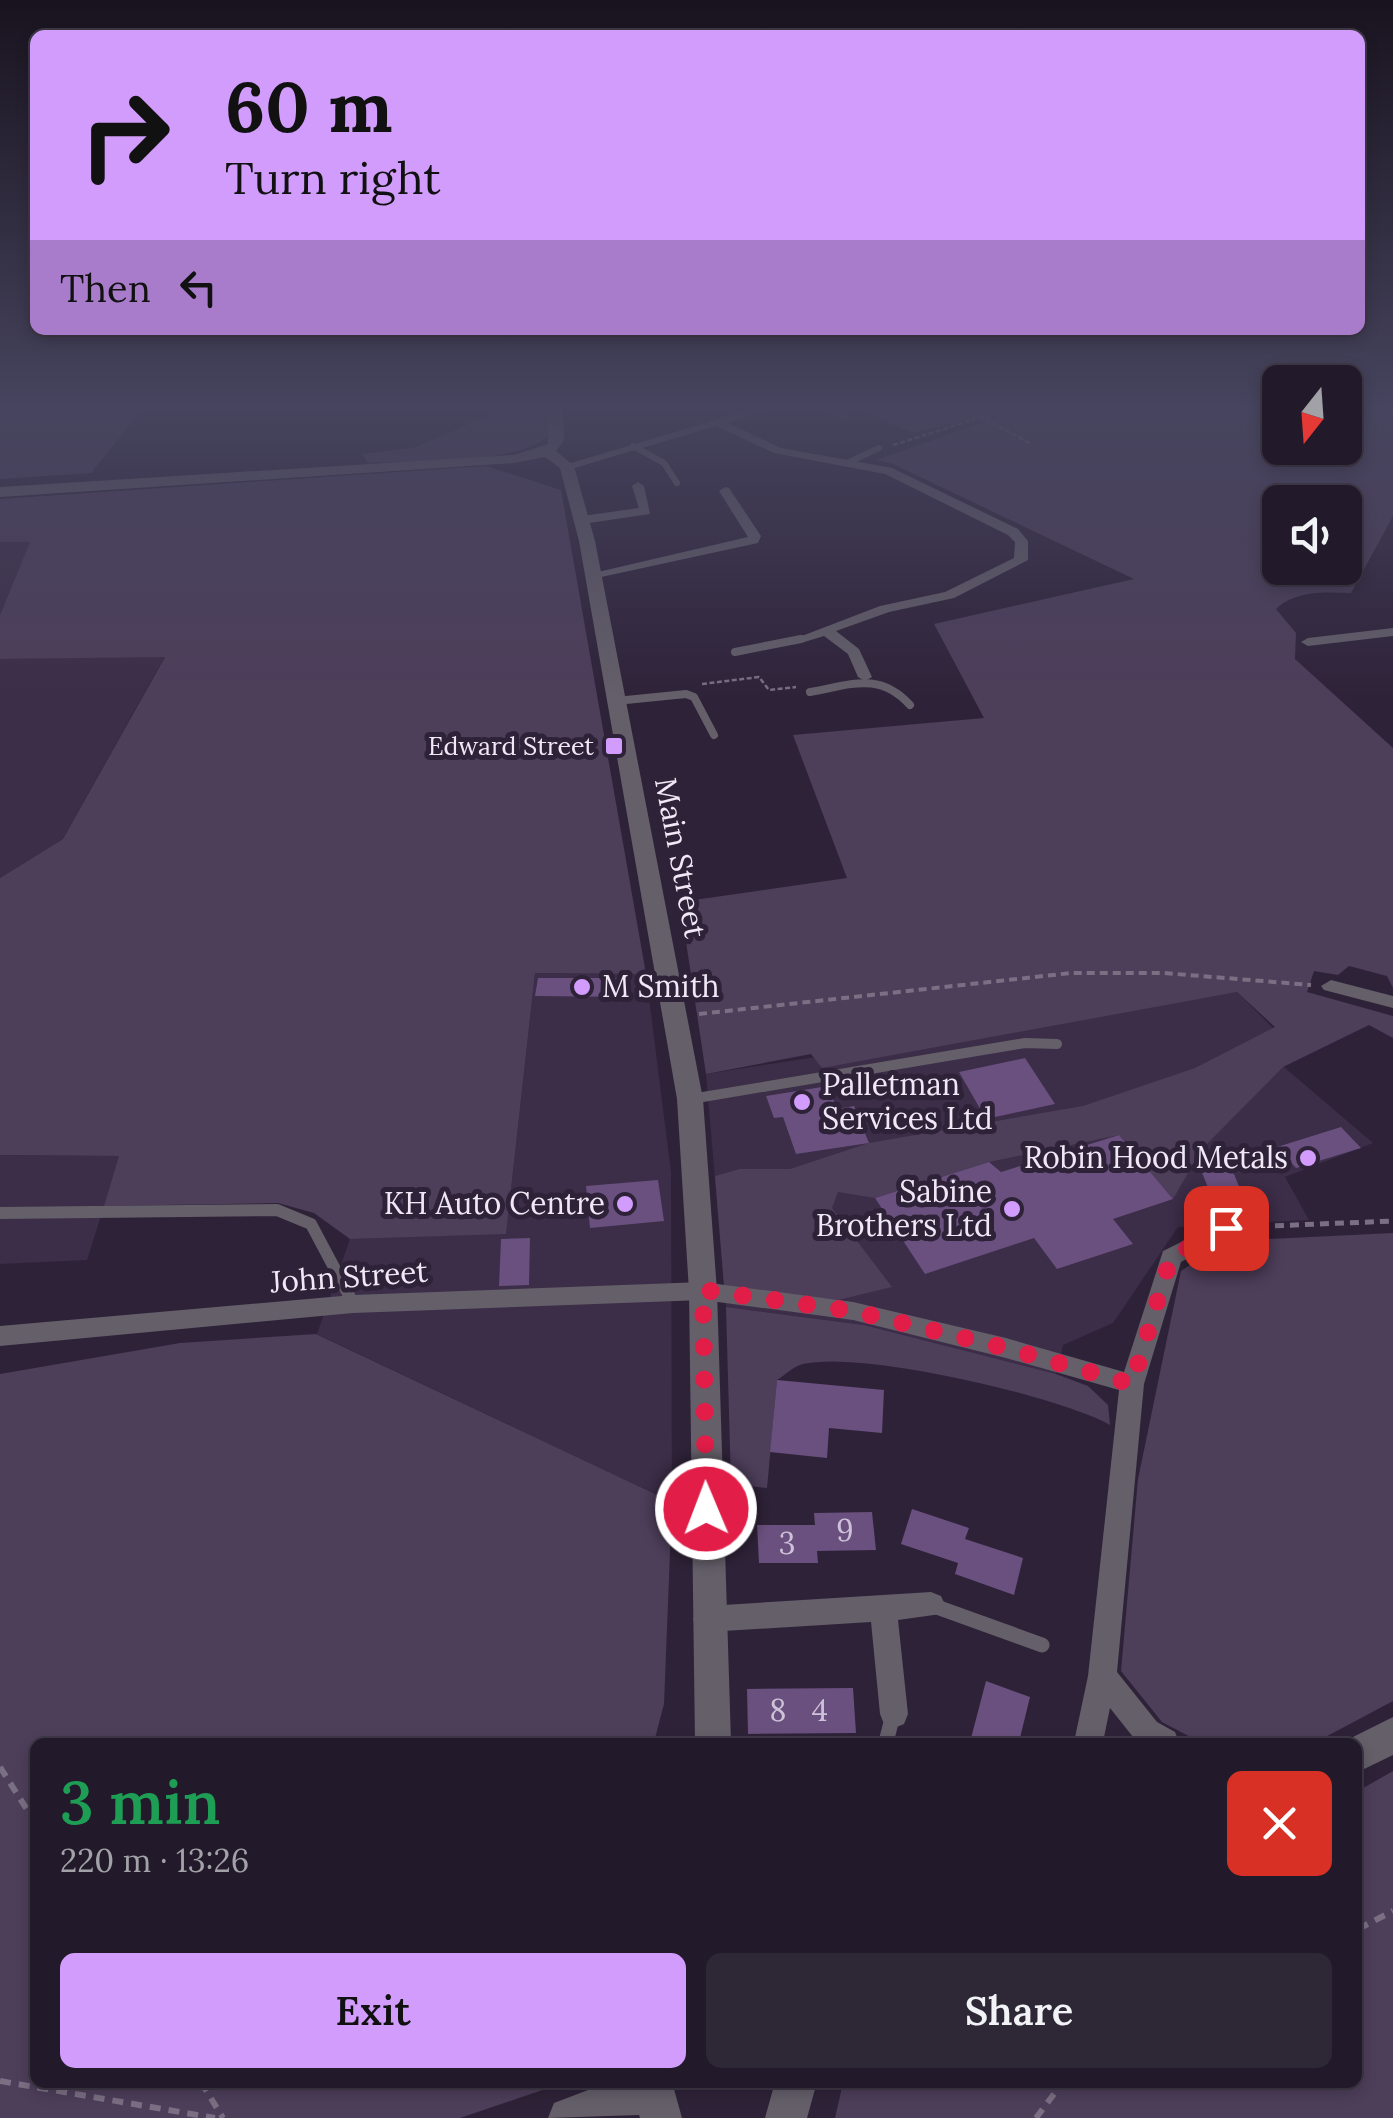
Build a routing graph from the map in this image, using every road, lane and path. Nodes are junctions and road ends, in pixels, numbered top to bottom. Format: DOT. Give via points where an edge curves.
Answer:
graph roads {
  1 [pos="578,504"];
  2 [pos="644,504"];
  3 [pos="734,504"];
  4 [pos="955,504"];
  5 [pos="582,520"];
  6 [pos="592,575"];
  7 [pos="826,630"];
  8 [pos="1393,632"];
  9 [pos="802,639"];
  10 [pos="1308,642"];
  11 [pos="735,652"];
  12 [pos="865,677"];
  13 [pos="810,692"];
  14 [pos="686,694"];
  15 [pos="616,701"];
  16 [pos="910,705"];
  17 [pos="714,735"];
  18 [pos="1331,986"];
  19 [pos="1393,1002"];
  20 [pos="678,1016"];
  21 [pos="1057,1044"];
  22 [pos="690,1099"];
  23 [pos="0,1212"];
  24 [pos="1393,1221"];
  25 [pos="1226,1228"];
  26 [pos="703,1290"];
  27 [pos="354,1304"];
  28 [pos="0,1336"];
  29 [pos="1132,1384"];
  30 [pos="932,1604"];
  31 [pos="883,1608"];
  32 [pos="707,1618"];
  33 [pos="1042,1644"];
  34 [pos="1102,1676"];
  35 [pos="894,1714"];
  36 [pos="1393,1735"];
  37 [pos="712,1738"];
  38 [pos="887,1738"];
  39 [pos="1089,1738"];
  40 [pos="1158,1738"];
  41 [pos="1362,1752"];
  42 [pos="0,1767"];
  43 [pos="30,1814"];
  44 [pos="1393,1911"];
  45 [pos="1362,1927"];
  46 [pos="0,2081"];
  47 [pos="30,2086"];
  48 [pos="41,2088"];
  49 [pos="205,2088"];
  50 [pos="794,2088"];
  51 [pos="1058,2088"];
  52 [pos="654,2096"];
  53 [pos="215,2118"];
  54 [pos="224,2118"];
  55 [pos="569,2118"];
  56 [pos="786,2118"];
  57 [pos="1036,2118"];
  1 -- 5 [label="street, Main Street"];
  2 -- 5 [label="street" via="646,511"];
  3 -- 6 [label="street" via="752,540"];
  4 -- 7 [label="street" via="1013,532 1024,550 1021,560 949,594"];
  5 -- 6 [label="street, Main Street"];
  6 -- 15 [label="street, Main Street"];
  7 -- 9 [label="street"];
  7 -- 12 [label="street" via="854,652"];
  8 -- 10 [label="street" via="1351,631"];
  9 -- 11 [label="lane"];
  12 -- 13 [label="lane"];
  12 -- 16 [label="lane"];
  13 -- 14 [label="path" via="808,685 769,690 759,677 704,683"];
  14 -- 15 [label="lane"];
  14 -- 17 [label="lane"];
  15 -- 20 [label="street, Main Street"];
  18 -- 19 [label="street"];
  18 -- 20 [label="path" via="1071,973"];
  20 -- 22 [label="street, Main Street"];
  21 -- 22 [label="lane" via="1025,1043"];
  22 -- 26 [label="street, Main Street"];
  23 -- 27 [label="lane" via="277,1210 311,1224"];
  24 -- 25 [label="path"];
  25 -- 29 [label="street" via="1171,1257"];
  26 -- 27 [label="street, John Street"];
  26 -- 29 [label="street, John Street" via="853,1311"];
  26 -- 32 [label="street, Main Street"];
  27 -- 28 [label="street, John Street"];
  29 -- 34 [label="street"];
  30 -- 31 [label="street"];
  30 -- 33 [label="lane"];
  31 -- 32 [label="street"];
  31 -- 35 [label="street"];
  32 -- 37 [label="street, Main Street"];
  34 -- 39 [label="street"];
  34 -- 40 [label="street"];
  35 -- 38 [label="lane"];
  36 -- 41 [label="street"];
  42 -- 43 [label="path"];
  44 -- 45 [label="path"];
  46 -- 47 [label="path"];
  48 -- 53 [label="path"];
  49 -- 54 [label="path"];
  50 -- 56 [label="street"];
  51 -- 57 [label="path"];
  52 -- 55 [label="street"];
}
